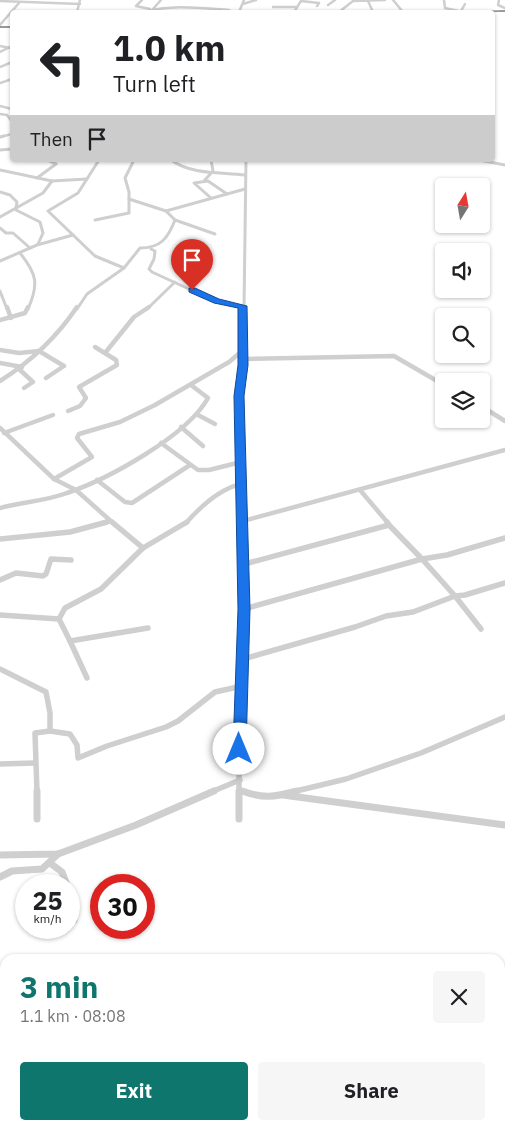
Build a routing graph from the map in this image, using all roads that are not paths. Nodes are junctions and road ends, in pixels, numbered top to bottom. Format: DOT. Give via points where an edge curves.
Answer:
graph roads {
  1 [pos="55,0"];
  2 [pos="80,0"];
  3 [pos="142,0"];
  4 [pos="161,0"];
  5 [pos="256,0"];
  6 [pos="335,0"];
  7 [pos="346,0"];
  8 [pos="378,0"];
  9 [pos="385,0"];
  10 [pos="393,0"];
  11 [pos="444,0"];
  12 [pos="499,0"];
  13 [pos="0,1"];
  14 [pos="355,1"];
  15 [pos="368,1"];
  16 [pos="20,2"];
  17 [pos="244,2"];
  18 [pos="54,4"];
  19 [pos="80,4"];
  20 [pos="465,4"];
  21 [pos="328,5"];
  22 [pos="317,6"];
  23 [pos="273,7"];
  24 [pos="296,7"];
  25 [pos="505,9"];
  26 [pos="78,10"];
  27 [pos="146,10"];
  28 [pos="150,10"];
  29 [pos="167,10"];
  30 [pos="229,10"];
  31 [pos="295,10"];
  32 [pos="342,10"];
  33 [pos="371,10"];
  34 [pos="401,10"];
  35 [pos="454,10"];
  36 [pos="463,10"];
  37 [pos="10,15"];
  38 [pos="0,26"];
  39 [pos="10,111"];
  40 [pos="0,114"];
  41 [pos="7,115"];
  42 [pos="10,119"];
  43 [pos="52,162"];
  44 [pos="98,162"];
  45 [pos="133,162"];
  46 [pos="174,162"];
  47 [pos="212,162"];
  48 [pos="246,162"];
  49 [pos="489,162"];
  50 [pos="505,165"];
  51 [pos="0,170"];
  52 [pos="214,171"];
  53 [pos="245,175"];
  54 [pos="37,178"];
  55 [pos="87,179"];
  56 [pos="52,180"];
  57 [pos="204,181"];
  58 [pos="245,189"];
  59 [pos="0,192"];
  60 [pos="227,194"];
  61 [pos="211,198"];
  62 [pos="129,199"];
  63 [pos="16,209"];
  64 [pos="166,212"];
  65 [pos="0,218"];
  66 [pos="95,220"];
  67 [pos="174,220"];
  68 [pos="0,228"];
  69 [pos="215,234"];
  70 [pos="73,236"];
  71 [pos="37,245"];
  72 [pos="30,248"];
  73 [pos="151,249"];
  74 [pos="20,253"];
  75 [pos="0,261"];
  76 [pos="124,268"];
  77 [pos="175,282"];
  78 [pos="0,291"];
  79 [pos="242,306"];
  80 [pos="11,318"];
  81 [pos="0,320"];
  82 [pos="95,348"];
  83 [pos="0,350"];
  84 [pos="39,351"];
  85 [pos="242,351"];
  86 [pos="105,353"];
  87 [pos="243,359"];
  88 [pos="0,363"];
  89 [pos="20,368"];
  90 [pos="46,378"];
  91 [pos="435,380"];
  92 [pos="0,381"];
  93 [pos="191,384"];
  94 [pos="24,388"];
  95 [pos="68,411"];
  96 [pos="490,412"];
  97 [pos="53,415"];
  98 [pos="198,415"];
  99 [pos="505,421"];
  100 [pos="215,424"];
  101 [pos="181,427"];
  102 [pos="0,428"];
  103 [pos="4,432"];
  104 [pos="161,442"];
  105 [pos="203,446"];
  106 [pos="505,450"];
  107 [pos="240,462"];
  108 [pos="190,465"];
  109 [pos="54,479"];
  110 [pos="97,480"];
  111 [pos="241,484"];
  112 [pos="76,490"];
  113 [pos="360,490"];
  114 [pos="0,508"];
  115 [pos="110,521"];
  116 [pos="243,521"];
  117 [pos="389,525"];
  118 [pos="505,538"];
  119 [pos="0,539"];
  120 [pos="143,548"];
  121 [pos="422,559"];
  122 [pos="72,560"];
  123 [pos="242,565"];
  124 [pos="0,580"];
  125 [pos="505,583"];
  126 [pos="456,596"];
  127 [pos="244,609"];
  128 [pos="0,615"];
  129 [pos="60,619"];
  130 [pos="148,628"];
  131 [pos="481,629"];
  132 [pos="70,642"];
  133 [pos="243,659"];
  134 [pos="0,669"];
  135 [pos="87,678"];
  136 [pos="242,686"];
  137 [pos="505,717"];
  138 [pos="50,731"];
  139 [pos="35,763"];
  140 [pos="0,764"];
  141 [pos="240,780"];
  142 [pos="239,790"];
  143 [pos="280,795"];
  144 [pos="37,819"];
  145 [pos="239,819"];
  146 [pos="505,825"];
  147 [pos="58,854"];
  148 [pos="0,856"];
  149 [pos="50,863"];
  150 [pos="64,874"];
  151 [pos="0,877"];
  1 -- 18 [label="street"];
  2 -- 19 [label="street"];
  3 -- 27 [label="street" via="136,6"];
  4 -- 28 [label="street"];
  5 -- 17 [label="street"];
  6 -- 21 [label="street"];
  7 -- 14 [label="street"];
  8 -- 9 [label="street"];
  8 -- 15 [label="street"];
  10 -- 34 [label="street"];
  11 -- 35 [label="street" via="445,8"];
  12 -- 25 [label="street" via="498,5"];
  13 -- 16 [label="street"];
  14 -- 15 [label="street"];
  14 -- 32 [label="street"];
  15 -- 33 [label="street"];
  16 -- 18 [label="street"];
  18 -- 19 [label="street"];
  19 -- 26 [label="street"];
  20 -- 36 [label="street"];
  22 -- 24 [label="street" via="318,3 301,1"];
  23 -- 24 [label="street"];
  24 -- 31 [label="street"];
  29 -- 30 [label="street"];
  37 -- 38 [label="street"];
  39 -- 41 [label="street"];
  40 -- 41 [label="street"];
  41 -- 42 [label="street"];
  43 -- 54 [label="street" via="56,164"];
  44 -- 55 [label="street"];
  45 -- 62 [label="street" via="126,178"];
  46 -- 52 [label="street" via="180,166"];
  47 -- 52 [label="street"];
  48 -- 53 [label="street"];
  49 -- 50 [label="street"];
  51 -- 54 [label="street"];
  52 -- 53 [label="street"];
  52 -- 57 [label="street"];
  53 -- 58 [label="street"];
  54 -- 56 [label="street"];
  55 -- 56 [label="street"];
  55 -- 70 [label="street" via="78,193 48,211"];
  56 -- 63 [label="street" via="43,193"];
  57 -- 60 [label="street"];
  57 -- 61 [label="street" via="194,183"];
  58 -- 60 [label="street"];
  58 -- 79 [label="street"];
  59 -- 63 [label="street" via="17,202"];
  60 -- 61 [label="street"];
  61 -- 64 [label="street"];
  62 -- 64 [label="street"];
  62 -- 66 [label="street" via="128,214"];
  63 -- 65 [label="street"];
  63 -- 71 [label="street" via="40,222 43,233"];
  64 -- 67 [label="street"];
  67 -- 69 [label="street"];
  67 -- 73 [label="street" via="161,245"];
  68 -- 72 [label="street" via="6,233 13,233"];
  70 -- 71 [label="street"];
  70 -- 76 [label="street" via="100,260"];
  71 -- 72 [label="street"];
  72 -- 74 [label="street"];
  73 -- 76 [label="street" via="140,248"];
  73 -- 77 [label="street" via="156,254 149,270"];
  74 -- 75 [label="street"];
  74 -- 80 [label="street" via="36,279 27,311"];
  76 -- 84 [label="street" via="87,294 67,322"];
  77 -- 79 [label="street" via="217,302"];
  77 -- 86 [label="street" via="156,302 134,317"];
  78 -- 80 [label="street"];
  79 -- 85 [label="street"];
  80 -- 81 [label="street"];
  82 -- 86 [label="street"];
  83 -- 84 [label="street" via="19,353"];
  84 -- 89 [label="street"];
  84 -- 90 [label="street" via="64,366"];
  85 -- 87 [label="street"];
  85 -- 93 [label="street"];
  86 -- 95 [label="street" via="116,360 117,365 79,387 86,398 80,406"];
  87 -- 91 [label="street" via="394,356"];
  87 -- 107 [label="street" via="239,396"];
  88 -- 89 [label="street"];
  89 -- 92 [label="street"];
  89 -- 94 [label="street" via="33,382"];
  93 -- 98 [label="street" via="208,398"];
  93 -- 109 [label="street" via="120,422 79,434 77,438 92,457"];
  96 -- 99 [label="street"];
  97 -- 103 [label="street"];
  98 -- 100 [label="street"];
  98 -- 101 [label="street"];
  101 -- 104 [label="street"];
  101 -- 105 [label="street"];
  102 -- 103 [label="street"];
  103 -- 109 [label="street"];
  104 -- 108 [label="street"];
  104 -- 110 [label="street"];
  106 -- 113 [label="street"];
  107 -- 108 [label="street" via="205,471"];
  107 -- 111 [label="street"];
  108 -- 110 [label="street" via="132,503 125,502"];
  109 -- 112 [label="street"];
  110 -- 112 [label="street"];
  111 -- 116 [label="street"];
  111 -- 120 [label="street" via="227,487 185,525"];
  112 -- 114 [label="street"];
  112 -- 115 [label="street"];
  113 -- 116 [label="street"];
  113 -- 117 [label="street"];
  115 -- 119 [label="street" via="52,536"];
  115 -- 120 [label="street"];
  116 -- 123 [label="street"];
  117 -- 121 [label="street"];
  117 -- 123 [label="street"];
  118 -- 121 [label="street"];
  120 -- 129 [label="street" via="101,589 65,608"];
  121 -- 126 [label="street"];
  121 -- 127 [label="street"];
  122 -- 124 [label="street" via="51,559 43,576 18,572"];
  123 -- 127 [label="street"];
  125 -- 126 [label="street"];
  126 -- 131 [label="street"];
  126 -- 133 [label="street" via="412,612 386,616 355,628"];
  127 -- 133 [label="street"];
  128 -- 129 [label="street"];
  129 -- 132 [label="street"];
  130 -- 132 [label="street"];
  132 -- 135 [label="street"];
  133 -- 136 [label="street"];
  134 -- 138 [label="street" via="46,692"];
  136 -- 138 [label="street" via="215,692 166,727 78,758 77,740 70,734"];
  136 -- 141 [label="street" via="239,709"];
  137 -- 143 [label="street" via="420,753 346,779"];
  138 -- 139 [label="street" via="35,733"];
  139 -- 140 [label="street"];
  139 -- 144 [label="street"];
  141 -- 142 [label="street"];
  141 -- 147 [label="street" via="136,825"];
  142 -- 143 [label="street" via="259,797"];
  142 -- 145 [label="street"];
  143 -- 146 [label="street"];
  147 -- 148 [label="street"];
  147 -- 149 [label="street"];
  149 -- 150 [label="street"];
  149 -- 151 [label="street" via="38,870 13,869"];
}
